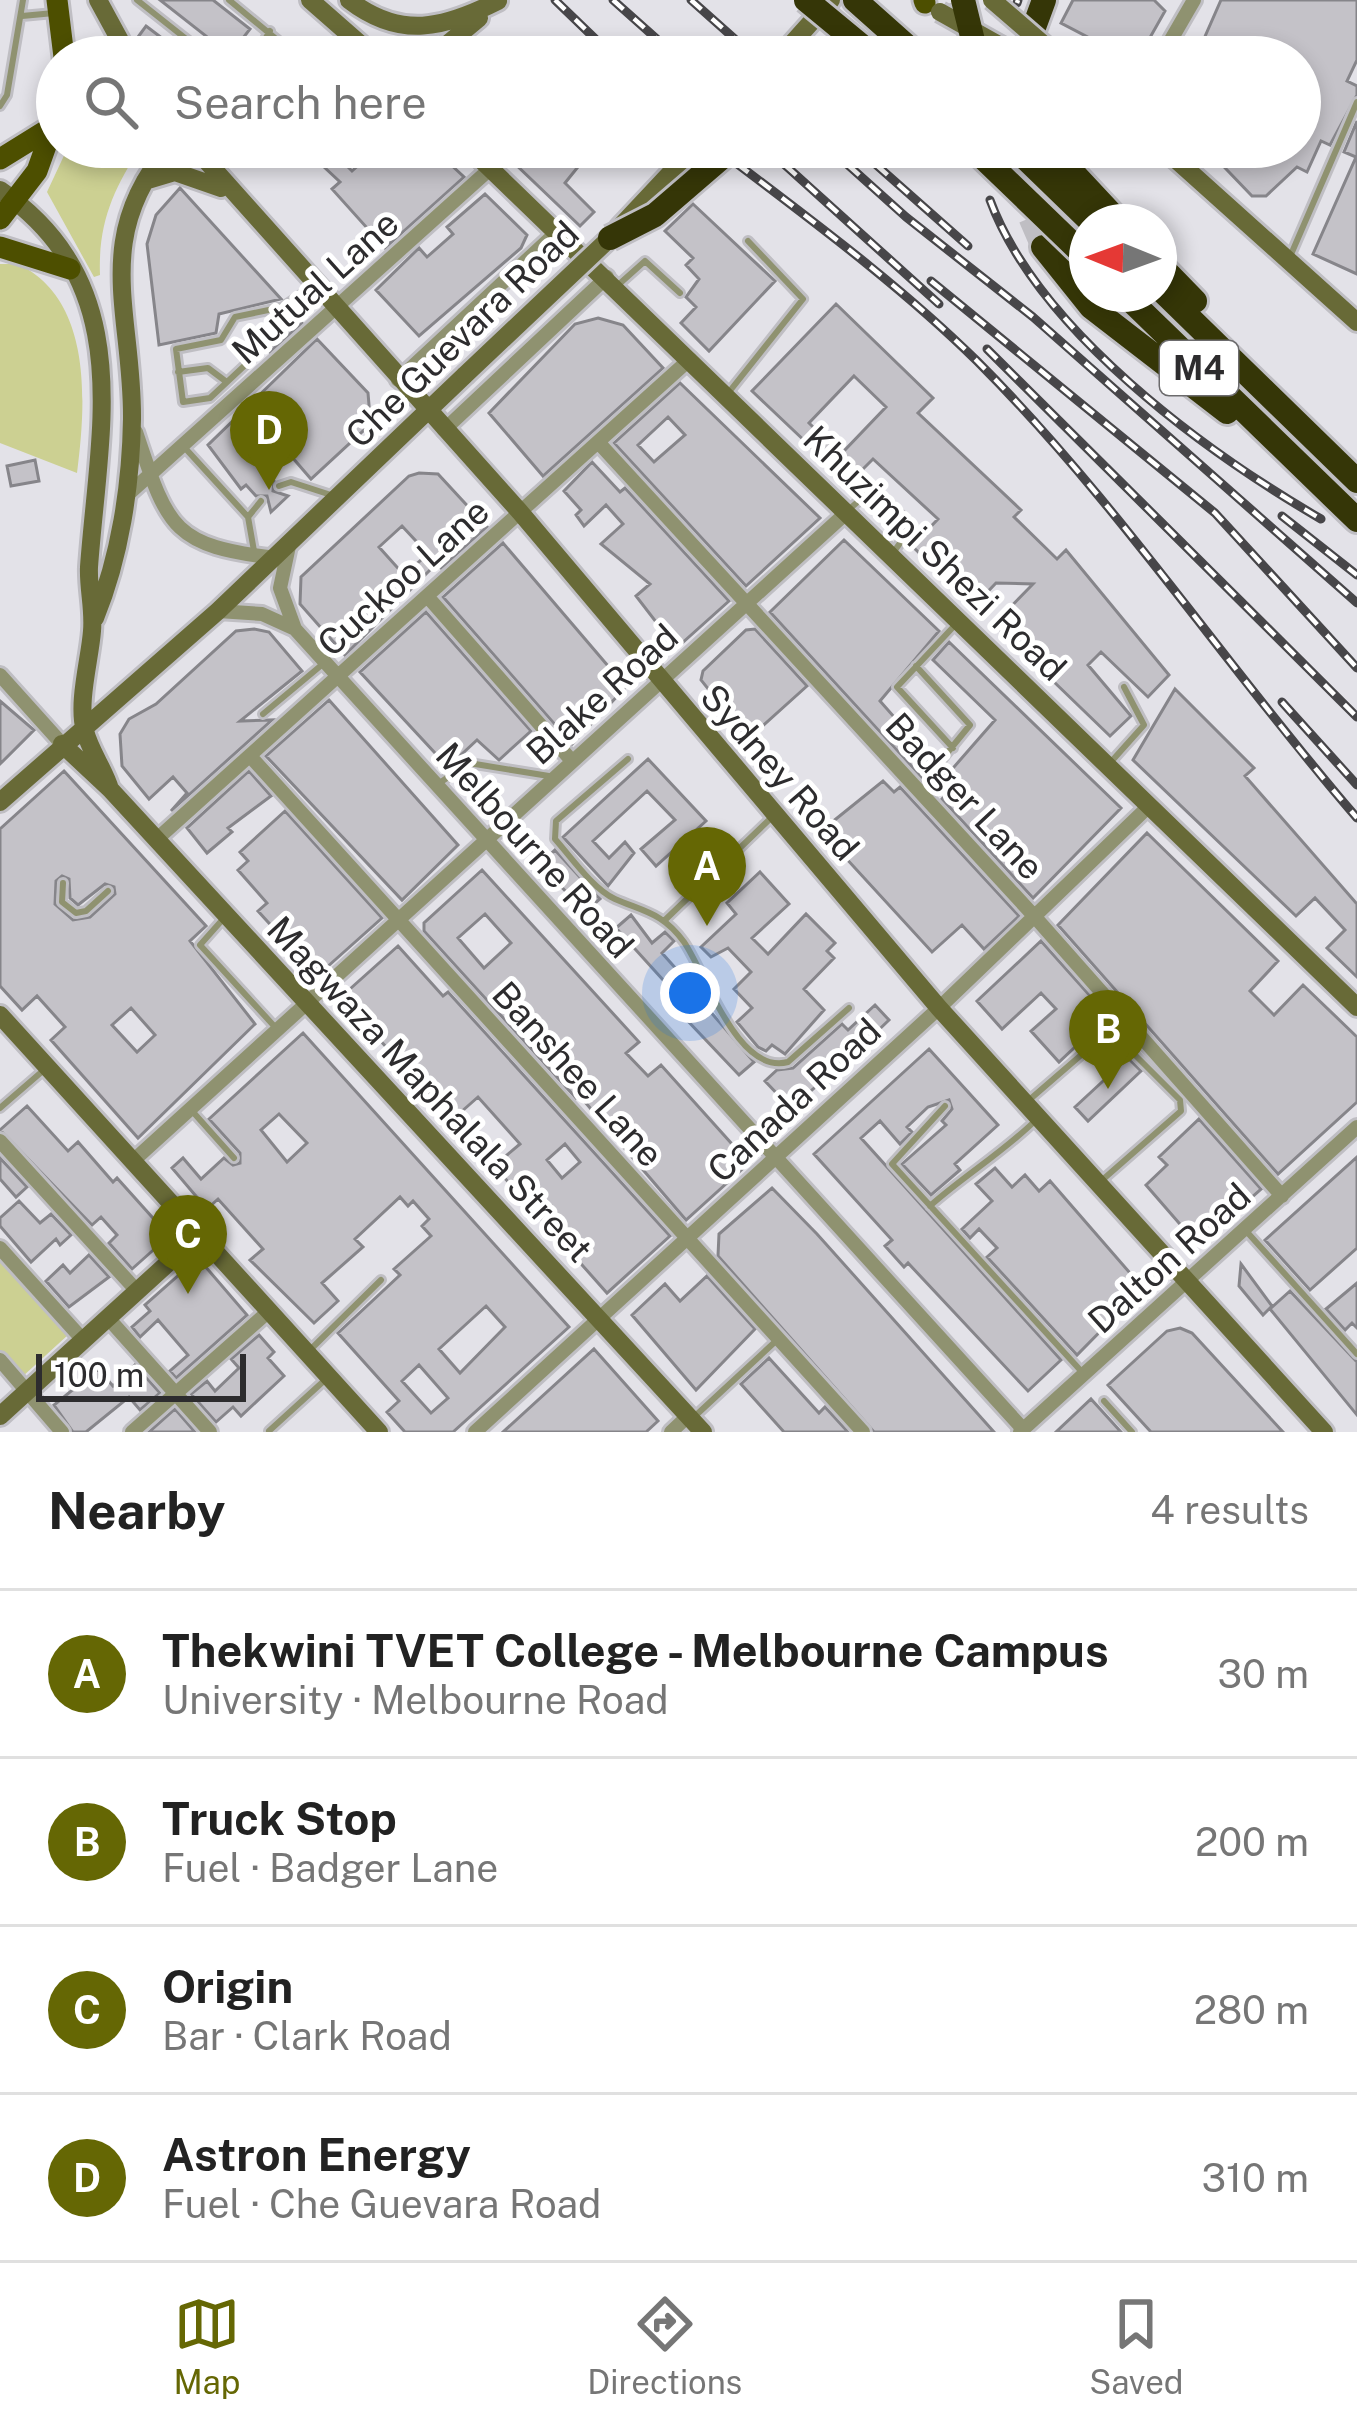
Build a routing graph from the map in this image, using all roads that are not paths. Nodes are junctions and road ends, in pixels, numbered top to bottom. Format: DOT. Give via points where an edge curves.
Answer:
graph roads {
  1 [pos="22,0"];
  2 [pos="98,0"];
  3 [pos="137,0"];
  4 [pos="229,0"];
  5 [pos="310,0"];
  6 [pos="349,0"];
  7 [pos="499,0"];
  8 [pos="806,0"];
  9 [pos="831,0"];
  10 [pos="855,0"];
  11 [pos="963,0"];
  12 [pos="992,0"];
  13 [pos="1044,0"];
  14 [pos="1194,0"];
  15 [pos="927,4"];
  16 [pos="58,6"];
  17 [pos="22,16"];
  18 [pos="271,31"];
  19 [pos="62,36"];
  20 [pos="118,36"];
  21 [pos="182,36"];
  22 [pos="268,36"];
  23 [pos="276,36"];
  24 [pos="350,36"];
  25 [pos="457,36"];
  26 [pos="799,36"];
  27 [pos="850,36"];
  28 [pos="896,36"];
  29 [pos="972,36"];
  30 [pos="984,36"];
  31 [pos="1030,36"];
  32 [pos="1033,36"];
  33 [pos="1173,36"];
  34 [pos="1357,102"];
  35 [pos="0,106"];
  36 [pos="36,134"];
  37 [pos="36,151"];
  38 [pos="0,159"];
  39 [pos="154,168"];
  40 [pos="211,168"];
  41 [pos="491,168"];
  42 [pos="675,168"];
  43 [pos="710,168"];
  44 [pos="993,168"];
  45 [pos="1036,168"];
  46 [pos="1068,168"];
  47 [pos="1185,168"];
  48 [pos="144,181"];
  49 [pos="231,193"];
  50 [pos="8,195"];
  51 [pos="1073,204"];
  52 [pos="1102,204"];
  53 [pos="0,219"];
  54 [pos="558,231"];
  55 [pos="610,238"];
  56 [pos="748,241"];
  57 [pos="1069,241"];
  58 [pos="0,247"];
  59 [pos="1043,247"];
  60 [pos="1287,262"];
  61 [pos="70,269"];
  62 [pos="612,281"];
  63 [pos="1177,283"];
  64 [pos="314,286"];
  65 [pos="680,293"];
  66 [pos="1177,306"];
  67 [pos="334,309"];
  68 [pos="1142,312"];
  69 [pos="1357,322"];
  70 [pos="101,350"];
  71 [pos="260,351"];
  72 [pos="690,358"];
  73 [pos="178,372"];
  74 [pos="398,380"];
  75 [pos="225,381"];
  76 [pos="727,395"];
  77 [pos="428,412"];
  78 [pos="132,421"];
  79 [pos="444,430"];
  80 [pos="598,442"];
  81 [pos="1275,442"];
  82 [pos="185,448"];
  83 [pos="1333,457"];
  84 [pos="151,478"];
  85 [pos="1357,481"];
  86 [pos="279,486"];
  87 [pos="125,497"];
  88 [pos="340,498"];
  89 [pos="261,501"];
  90 [pos="520,512"];
  91 [pos="844,514"];
  92 [pos="248,517"];
  93 [pos="1357,520"];
  94 [pos="283,552"];
  95 [pos="255,555"];
  96 [pos="890,556"];
  97 [pos="427,596"];
  98 [pos="747,604"];
  99 [pos="218,611"];
  100 [pos="93,622"];
  101 [pos="958,622"];
  102 [pos="295,629"];
  103 [pos="323,663"];
  104 [pos="916,666"];
  105 [pos="0,675"];
  106 [pos="337,678"];
  107 [pos="661,682"];
  108 [pos="1124,687"];
  109 [pos="263,715"];
  110 [pos="83,728"];
  111 [pos="62,744"];
  112 [pos="953,748"];
  113 [pos="250,756"];
  114 [pos="628,759"];
  115 [pos="572,761"];
  116 [pos="939,763"];
  117 [pos="1107,765"];
  118 [pos="555,777"];
  119 [pos="436,786"];
  120 [pos="110,789"];
  121 [pos="0,802"];
  122 [pos="1150,806"];
  123 [pos="774,816"];
  124 [pos="157,839"];
  125 [pos="486,841"];
  126 [pos="63,883"];
  127 [pos="108,891"];
  128 [pos="226,915"];
  129 [pos="1035,917"];
  130 [pos="665,920"];
  131 [pos="398,921"];
  132 [pos="307,1003"];
  133 [pos="1357,1007"];
  134 [pos="849,1008"];
  135 [pos="939,1008"];
  136 [pos="4,1028"];
  137 [pos="278,1030"];
  138 [pos="47,1067"];
  139 [pos="945,1106"];
  140 [pos="0,1108"];
  141 [pos="190,1109"];
  142 [pos="1032,1110"];
  143 [pos="1357,1127"];
  144 [pos="0,1141"];
  145 [pos="235,1158"];
  146 [pos="775,1159"];
  147 [pos="133,1161"];
  148 [pos="1098,1183"];
  149 [pos="1282,1196"];
  150 [pos="930,1206"];
  151 [pos="1245,1229"];
  152 [pos="200,1234"];
  153 [pos="688,1239"];
  154 [pos="0,1249"];
  155 [pos="381,1280"];
  156 [pos="1187,1281"];
  157 [pos="136,1292"];
  158 [pos="269,1311"];
  159 [pos="108,1318"];
  160 [pos="596,1319"];
  161 [pos="778,1338"];
  162 [pos="84,1341"];
  163 [pos="307,1353"];
  164 [pos="1357,1354"];
  165 [pos="0,1360"];
  166 [pos="1084,1374"];
  167 [pos="329,1376"];
  168 [pos="27,1393"];
  169 [pos="175,1394"];
  170 [pos="1104,1401"];
  171 [pos="0,1416"];
  172 [pos="694,1422"];
  173 [pos="269,1431"];
  174 [pos="1022,1431"];
  175 [pos="62,1432"];
  176 [pos="133,1432"];
  177 [pos="210,1432"];
  178 [pos="380,1432"];
  179 [pos="475,1432"];
  180 [pos="670,1432"];
  181 [pos="863,1432"];
  182 [pos="1132,1432"];
  183 [pos="1324,1432"];
  1 -- 17 [label="lane"];
  2 -- 20 [label="main road"];
  3 -- 21 [label="lane"];
  4 -- 18 [label="lane"];
  5 -- 24 [label="main road"];
  6 -- 7 [label="main road" via="383,21 429,28"];
  7 -- 25 [label="main road"];
  8 -- 27 [label="highway, bridge"];
  9 -- 26 [label="main road"];
  10 -- 28 [label="highway"];
  11 -- 29 [label="highway, bridge"];
  12 -- 32 [label="main road, bridge"];
  13 -- 31 [label="highway"];
  14 -- 33 [label="street"];
  15 -- 30 [label="main road, bridge"];
  16 -- 17 [label="lane"];
  16 -- 19 [label="main road"];
  17 -- 35 [label="lane"];
  18 -- 22 [label="lane"];
  18 -- 23 [label="lane"];
  34 -- 60 [label="lane"];
  36 -- 38 [label="main road"];
  37 -- 50 [label="main road"];
  39 -- 48 [label="main road"];
  40 -- 49 [label="main road, Sydney Road"];
  41 -- 54 [label="main road, Khuzimpi Shezi Road"];
  41 -- 67 [label="street, Mutual Lane"];
  42 -- 55 [label="main road, Che Guevara Road"];
  43 -- 55 [label="highway, bridge" via="649,220"];
  44 -- 57 [label="highway, bridge"];
  45 -- 51 [label="highway"];
  46 -- 52 [label="highway"];
  47 -- 60 [label="main road"];
  48 -- 49 [label="main road" via="185,173"];
  48 -- 78 [label="main road" via="119,257"];
  49 -- 64 [label="main road, Sydney Road"];
  50 -- 53 [label="main road"];
  50 -- 61 [label="main road" via="41,225"];
  54 -- 62 [label="main road, Khuzimpi Shezi Road"];
  54 -- 74 [label="street, Che Guevara Road"];
  55 -- 77 [label="main road, Che Guevara Road, bridge"];
  56 -- 76 [label="lane" via="803,299"];
  58 -- 61 [label="main road"];
  59 -- 81 [label="highway" via="1090,307"];
  60 -- 69 [label="main road"];
  61 -- 70 [label="main road"];
  62 -- 65 [label="lane" via="645,261"];
  62 -- 72 [label="main road, Khuzimpi Shezi Road"];
  62 -- 79 [label="street, Che Guevara Road"];
  63 -- 83 [label="highway"];
  64 -- 67 [label="main road, Sydney Road"];
  64 -- 73 [label="lane" via="283,307 235,317 218,341 176,349"];
  66 -- 83 [label="highway, M4"];
  67 -- 74 [label="main road, Sydney Road"];
  67 -- 82 [label="street, Mutual Lane"];
  68 -- 81 [label="highway, M4"];
  70 -- 78 [label="main road"];
  70 -- 100 [label="main road"];
  71 -- 75 [label="lane"];
  72 -- 76 [label="main road, Khuzimpi Shezi Road"];
  72 -- 80 [label="street, Cuckoo Lane"];
  73 -- 75 [label="lane" via="208,368"];
  73 -- 75 [label="lane" via="187,405 210,398"];
  74 -- 77 [label="main road, Sydney Road"];
  76 -- 91 [label="main road, Khuzimpi Shezi Road"];
  77 -- 79 [label="main road, Sydney Road"];
  77 -- 88 [label="main road, Che Guevara Road"];
  78 -- 84 [label="street"];
  78 -- 87 [label="main road"];
  79 -- 90 [label="main road, Sydney Road"];
  80 -- 90 [label="street, Cuckoo Lane"];
  80 -- 98 [label="street, Badger Lane"];
  81 -- 93 [label="highway, M4"];
  82 -- 84 [label="street, Mutual Lane"];
  82 -- 92 [label="lane"];
  83 -- 85 [label="highway, M4"];
  84 -- 87 [label="street, Mutual Lane"];
  84 -- 95 [label="street" via="193,542"];
  86 -- 88 [label="lane" via="291,482"];
  87 -- 100 [label="main road"];
  88 -- 94 [label="main road, Che Guevara Road"];
  89 -- 92 [label="lane"];
  90 -- 97 [label="street, Cuckoo Lane"];
  90 -- 107 [label="main road, Sydney Road"];
  91 -- 96 [label="main road, Khuzimpi Shezi Road"];
  91 -- 96 [label="lane" via="874,488 912,526"];
  91 -- 98 [label="street, Blake Road"];
  92 -- 95 [label="lane"];
  94 -- 95 [label="street"];
  94 -- 99 [label="main road, Che Guevara Road"];
  94 -- 102 [label="street, Melbourne Road" via="280,588"];
  96 -- 101 [label="main road, Khuzimpi Shezi Road"];
  97 -- 106 [label="street, Cuckoo Lane"];
  97 -- 115 [label="street"];
  98 -- 107 [label="street, Blake Road"];
  98 -- 129 [label="street, Badger Lane"];
  99 -- 102 [label="street" via="250,611"];
  99 -- 110 [label="main road, Che Guevara Road"];
  100 -- 110 [label="main road, Magwaza Maphalala Street"];
  101 -- 104 [label="lane"];
  101 -- 117 [label="main road, Khuzimpi Shezi Road"];
  102 -- 103 [label="street, Melbourne Road"];
  103 -- 106 [label="street, Melbourne Road"];
  103 -- 109 [label="lane"];
  104 -- 112 [label="lane" via="970,725"];
  104 -- 112 [label="lane" via="898,691"];
  105 -- 111 [label="street, Magwaza Maphalala Street"];
  106 -- 113 [label="street, Cuckoo Lane"];
  106 -- 119 [label="street, Melbourne Road"];
  107 -- 115 [label="street, Blake Road"];
  107 -- 123 [label="main road, Sydney Road"];
  108 -- 117 [label="lane" via="1144,725"];
  110 -- 111 [label="main road, Che Guevara Road"];
  110 -- 120 [label="main road, Magwaza Maphalala Street"];
  111 -- 120 [label="main road, Magwaza Maphalala Street"];
  111 -- 121 [label="main road, Che Guevara Road"];
  112 -- 116 [label="lane"];
  113 -- 124 [label="street, Cuckoo Lane"];
  113 -- 131 [label="street, Banshee Lane"];
  114 -- 130 [label="lane" via="556,821 553,835 611,897"];
  115 -- 118 [label="street, Blake Road"];
  117 -- 122 [label="main road, Khuzimpi Shezi Road"];
  118 -- 119 [label="lane" via="469,763"];
  118 -- 125 [label="street, Blake Road"];
  119 -- 125 [label="street, Melbourne Road"];
  120 -- 124 [label="main road, Magwaza Maphalala Street"];
  122 -- 129 [label="street, Canada Road"];
  122 -- 133 [label="main road, Khuzimpi Shezi Road"];
  123 -- 130 [label="lane"];
  123 -- 135 [label="main road, Sydney Road"];
  124 -- 128 [label="main road, Magwaza Maphalala Street"];
  125 -- 131 [label="street, Blake Road"];
  125 -- 146 [label="street, Melbourne Road"];
  126 -- 127 [label="lane" via="62,902 76,913"];
  128 -- 132 [label="main road, Magwaza Maphalala Street"];
  128 -- 137 [label="lane" via="200,945"];
  129 -- 135 [label="street, Canada Road"];
  129 -- 149 [label="street, Badger Lane"];
  130 -- 134 [label="lane" via="709,995 758,1055 788,1062"];
  131 -- 132 [label="street, Blake Road"];
  131 -- 153 [label="street, Banshee Lane"];
  132 -- 137 [label="street, Blake Road"];
  132 -- 160 [label="main road, Magwaza Maphalala Street"];
  135 -- 142 [label="main road, Sydney Road"];
  135 -- 146 [label="street, Canada Road"];
  136 -- 138 [label="main road"];
  137 -- 141 [label="street, Blake Road"];
  138 -- 140 [label="lane"];
  138 -- 147 [label="main road"];
  139 -- 150 [label="lane" via="892,1161"];
  141 -- 145 [label="lane"];
  141 -- 147 [label="street, Blake Road"];
  142 -- 148 [label="main road, Sydney Road"];
  142 -- 148 [label="lane" via="1110,1030 1180,1100 1181,1112"];
  142 -- 150 [label="lane" via="998,1157"];
  143 -- 149 [label="street, Dalton Road"];
  144 -- 157 [label="street"];
  146 -- 153 [label="street, Canada Road"];
  146 -- 174 [label="street, Melbourne Road"];
  147 -- 152 [label="main road"];
  148 -- 156 [label="main road, Sydney Road"];
  149 -- 151 [label="street, Dalton Road"];
  150 -- 166 [label="lane"];
  151 -- 156 [label="street, Dalton Road"];
  151 -- 164 [label="lane"];
  152 -- 157 [label="main road"];
  152 -- 158 [label="main road"];
  153 -- 160 [label="street, Canada Road"];
  153 -- 161 [label="street, Banshee Lane"];
  154 -- 162 [label="street"];
  155 -- 163 [label="lane"];
  156 -- 166 [label="street, Dalton Road"];
  156 -- 183 [label="main road, Sydney Road"];
  157 -- 159 [label="main road"];
  158 -- 163 [label="main road"];
  158 -- 169 [label="street"];
  159 -- 162 [label="main road"];
  159 -- 169 [label="street"];
  160 -- 172 [label="main road, Magwaza Maphalala Street"];
  160 -- 179 [label="street, Canada Road"];
  161 -- 172 [label="lane"];
  161 -- 181 [label="street, Banshee Lane"];
  162 -- 168 [label="main road"];
  163 -- 167 [label="main road"];
  165 -- 168 [label="street"];
  166 -- 174 [label="street, Dalton Road"];
  167 -- 173 [label="lane"];
  167 -- 178 [label="main road"];
  168 -- 171 [label="main road"];
  168 -- 175 [label="street"];
  169 -- 176 [label="street"];
  169 -- 177 [label="street"];
  170 -- 182 [label="lane"];
  172 -- 180 [label="street"];
}
